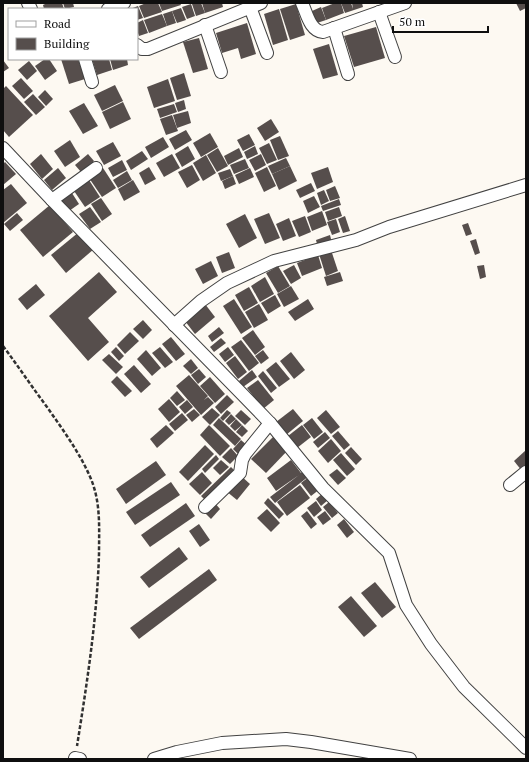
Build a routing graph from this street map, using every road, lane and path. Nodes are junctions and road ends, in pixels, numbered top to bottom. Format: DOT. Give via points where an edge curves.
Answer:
graph roads {
  1 [pos="302,3"];
  2 [pos="405,3"];
  3 [pos="254,5"];
  4 [pos="379,12"];
  5 [pos="205,26"];
  6 [pos="334,28"];
  7 [pos="138,46"];
  8 [pos="267,53"];
  9 [pos="395,57"];
  10 [pos="85,60"];
  11 [pos="221,72"];
  12 [pos="348,74"];
  13 [pos="92,82"];
  14 [pos="3,148"];
  15 [pos="96,168"];
  16 [pos="526,185"];
  17 [pos="52,200"];
  18 [pos="174,325"];
  19 [pos="3,346"];
  20 [pos="270,423"];
  21 [pos="526,472"];
  22 [pos="510,485"];
  23 [pos="205,507"];
  24 [pos="526,748"];
  25 [pos="78,758"];
  26 [pos="154,759"];
  27 [pos="410,759"];
  1 -- 6 [label="street" via="314,29 323,32"];
  2 -- 4 [label="street"];
  3 -- 5 [label="street"];
  3 -- 8 [label="street"];
  4 -- 6 [label="street"];
  4 -- 9 [label="street"];
  5 -- 7 [label="street" via="148,49"];
  5 -- 11 [label="street"];
  6 -- 12 [label="street"];
  10 -- 13 [label="street"];
  14 -- 17 [label="street"];
  15 -- 17 [label="street"];
  16 -- 18 [label="street" via="356,240 274,261 227,283 196,305"];
  17 -- 18 [label="street"];
  18 -- 20 [label="street"];
  19 -- 25 [label="path" via="67,435 89,475 97,500 98,578"];
  20 -- 23 [label="street" via="245,454 240,472"];
  20 -- 24 [label="street" via="323,488 389,553 406,604 442,659 470,693"];
  21 -- 22 [label="street"];
  26 -- 27 [label="street" via="222,743 280,739"];
}
